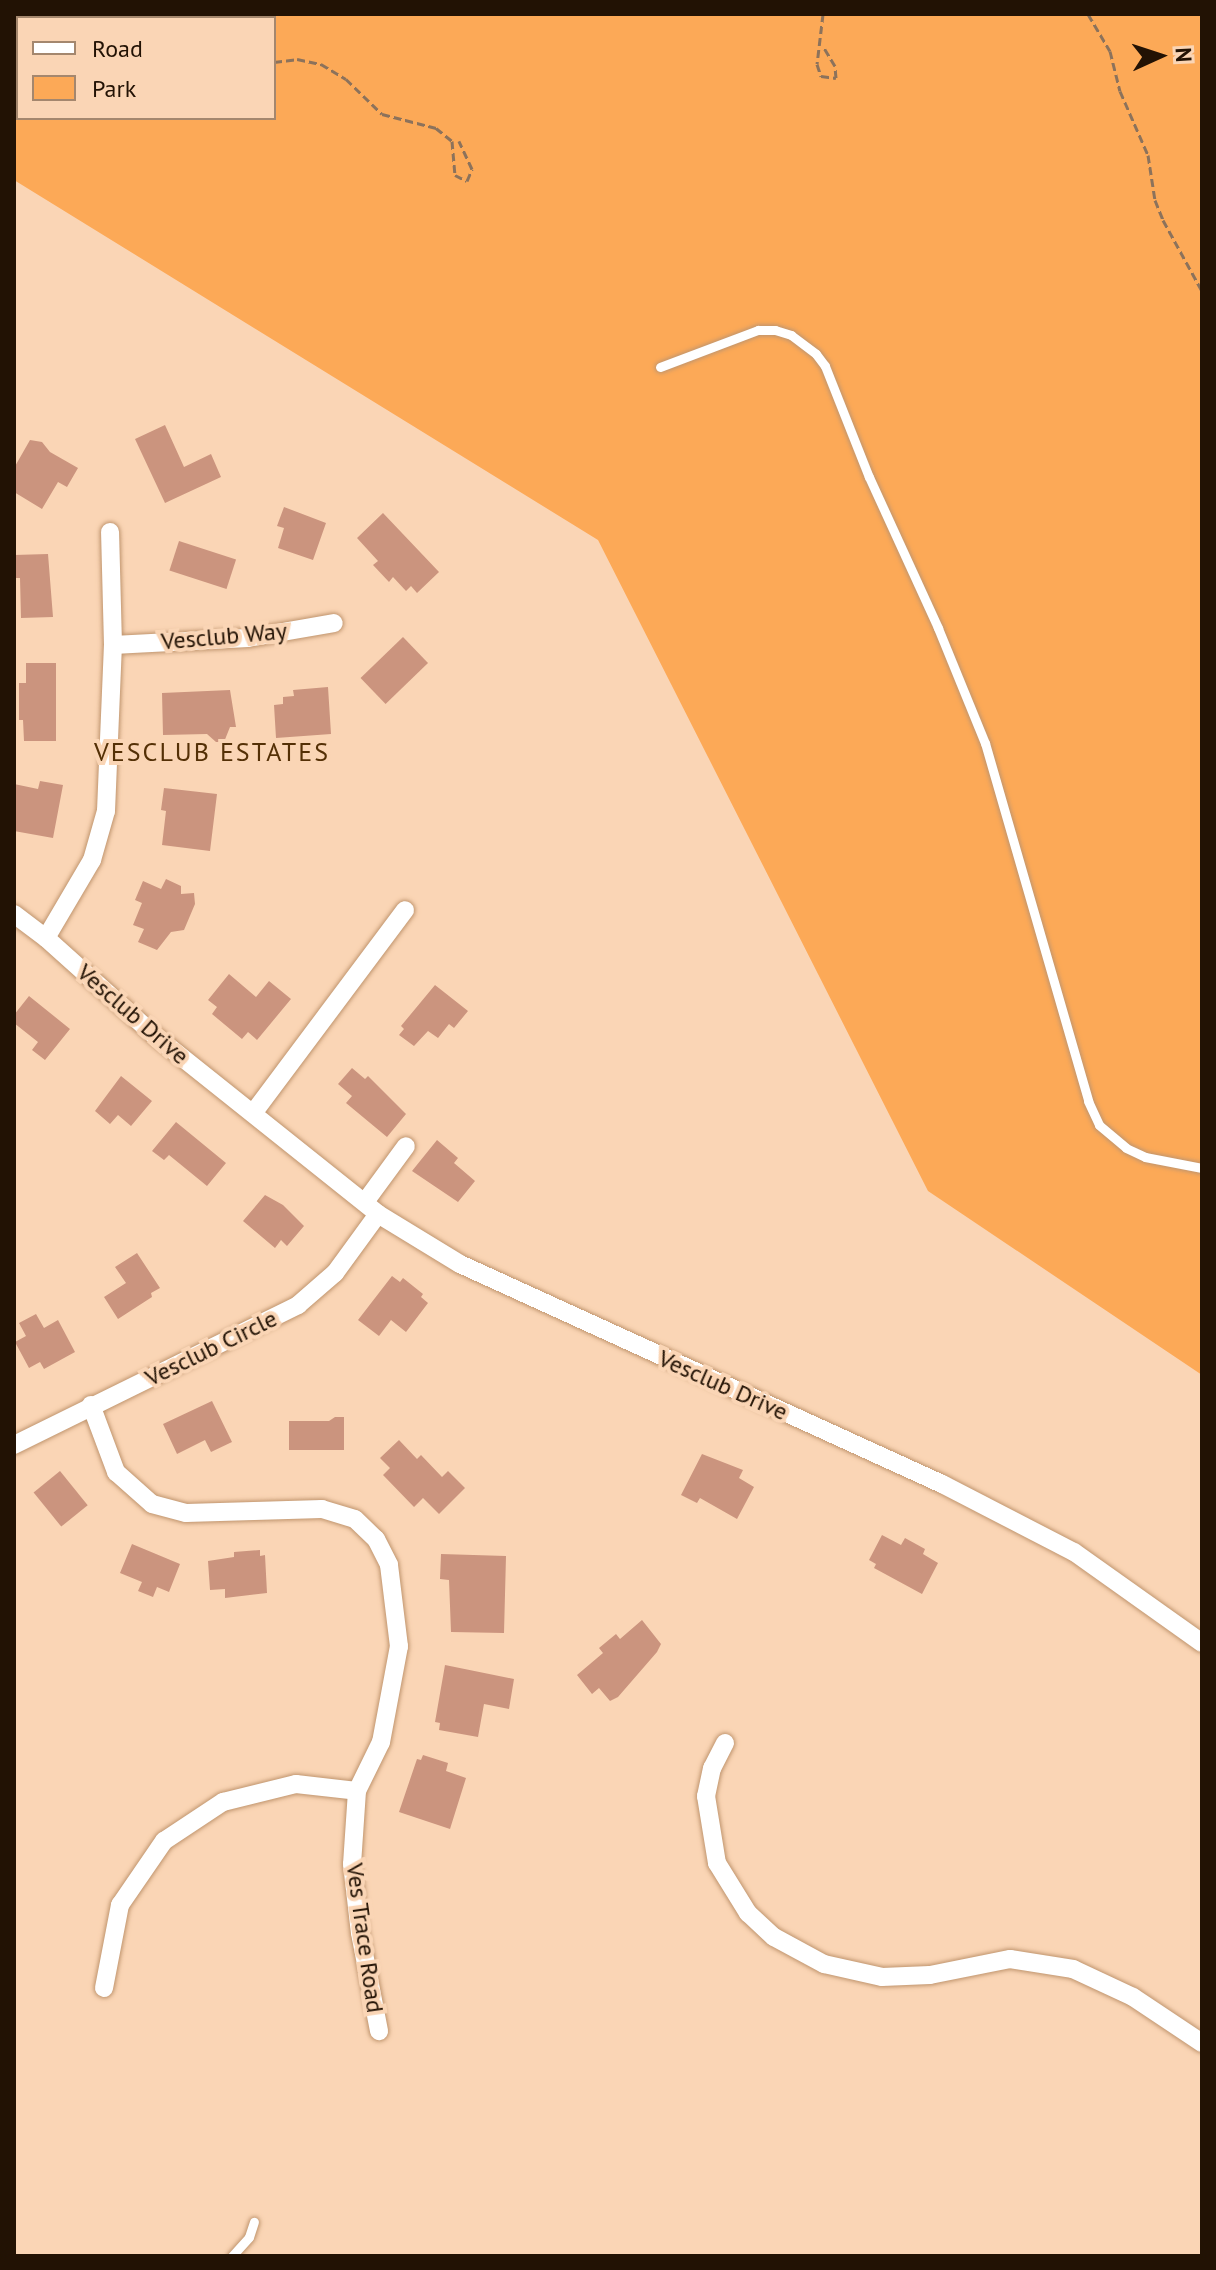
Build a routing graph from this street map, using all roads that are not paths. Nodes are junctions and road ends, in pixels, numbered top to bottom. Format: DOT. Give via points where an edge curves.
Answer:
graph roads {
  1 [pos="660,367"];
  2 [pos="110,532"];
  3 [pos="334,623"];
  4 [pos="113,645"];
  5 [pos="405,910"];
  6 [pos="14,914"];
  7 [pos="46,938"];
  8 [pos="254,1112"];
  9 [pos="406,1146"];
  10 [pos="1202,1168"];
  11 [pos="372,1208"];
  12 [pos="91,1405"];
  13 [pos="14,1445"];
  14 [pos="1202,1643"];
  15 [pos="725,1743"];
  16 [pos="357,1791"];
  17 [pos="104,1988"];
  18 [pos="379,2031"];
  19 [pos="1202,2043"];
  20 [pos="254,2222"];
  21 [pos="232,2256"];
  1 -- 10 [label="lane" via="767,330 804,343 825,366 985,743 1099,1125 1145,1157"];
  2 -- 4 [label="street"];
  3 -- 4 [label="street, Vesclub Way" via="248,638"];
  4 -- 7 [label="street" via="106,811 92,860"];
  5 -- 8 [label="street"];
  6 -- 7 [label="street, Vesclub Drive"];
  7 -- 8 [label="street, Vesclub Drive" via="154,1035"];
  8 -- 11 [label="street, Vesclub Drive"];
  9 -- 11 [label="street, Vesclub Circle"];
  11 -- 12 [label="street, Vesclub Circle" via="335,1273 298,1305"];
  11 -- 14 [label="street, Vesclub Drive" via="470,1270 942,1484 1074,1552"];
  12 -- 13 [label="street, Vesclub Circle"];
  12 -- 16 [label="street, Ves Trace Road" via="116,1472 152,1504 186,1513 322,1509 355,1519 376,1539 389,1565 399,1646 381,1742"];
  15 -- 19 [label="street" via="706,1796 717,1863 748,1913 774,1937 824,1964 882,1977 930,1975 1010,1959 1073,1969 1133,1997"];
  16 -- 17 [label="street" via="296,1784 223,1802 164,1841 120,1905"];
  16 -- 18 [label="street, Ves Trace Road" via="352,1864"];
  20 -- 21 [label="lane"];
}
